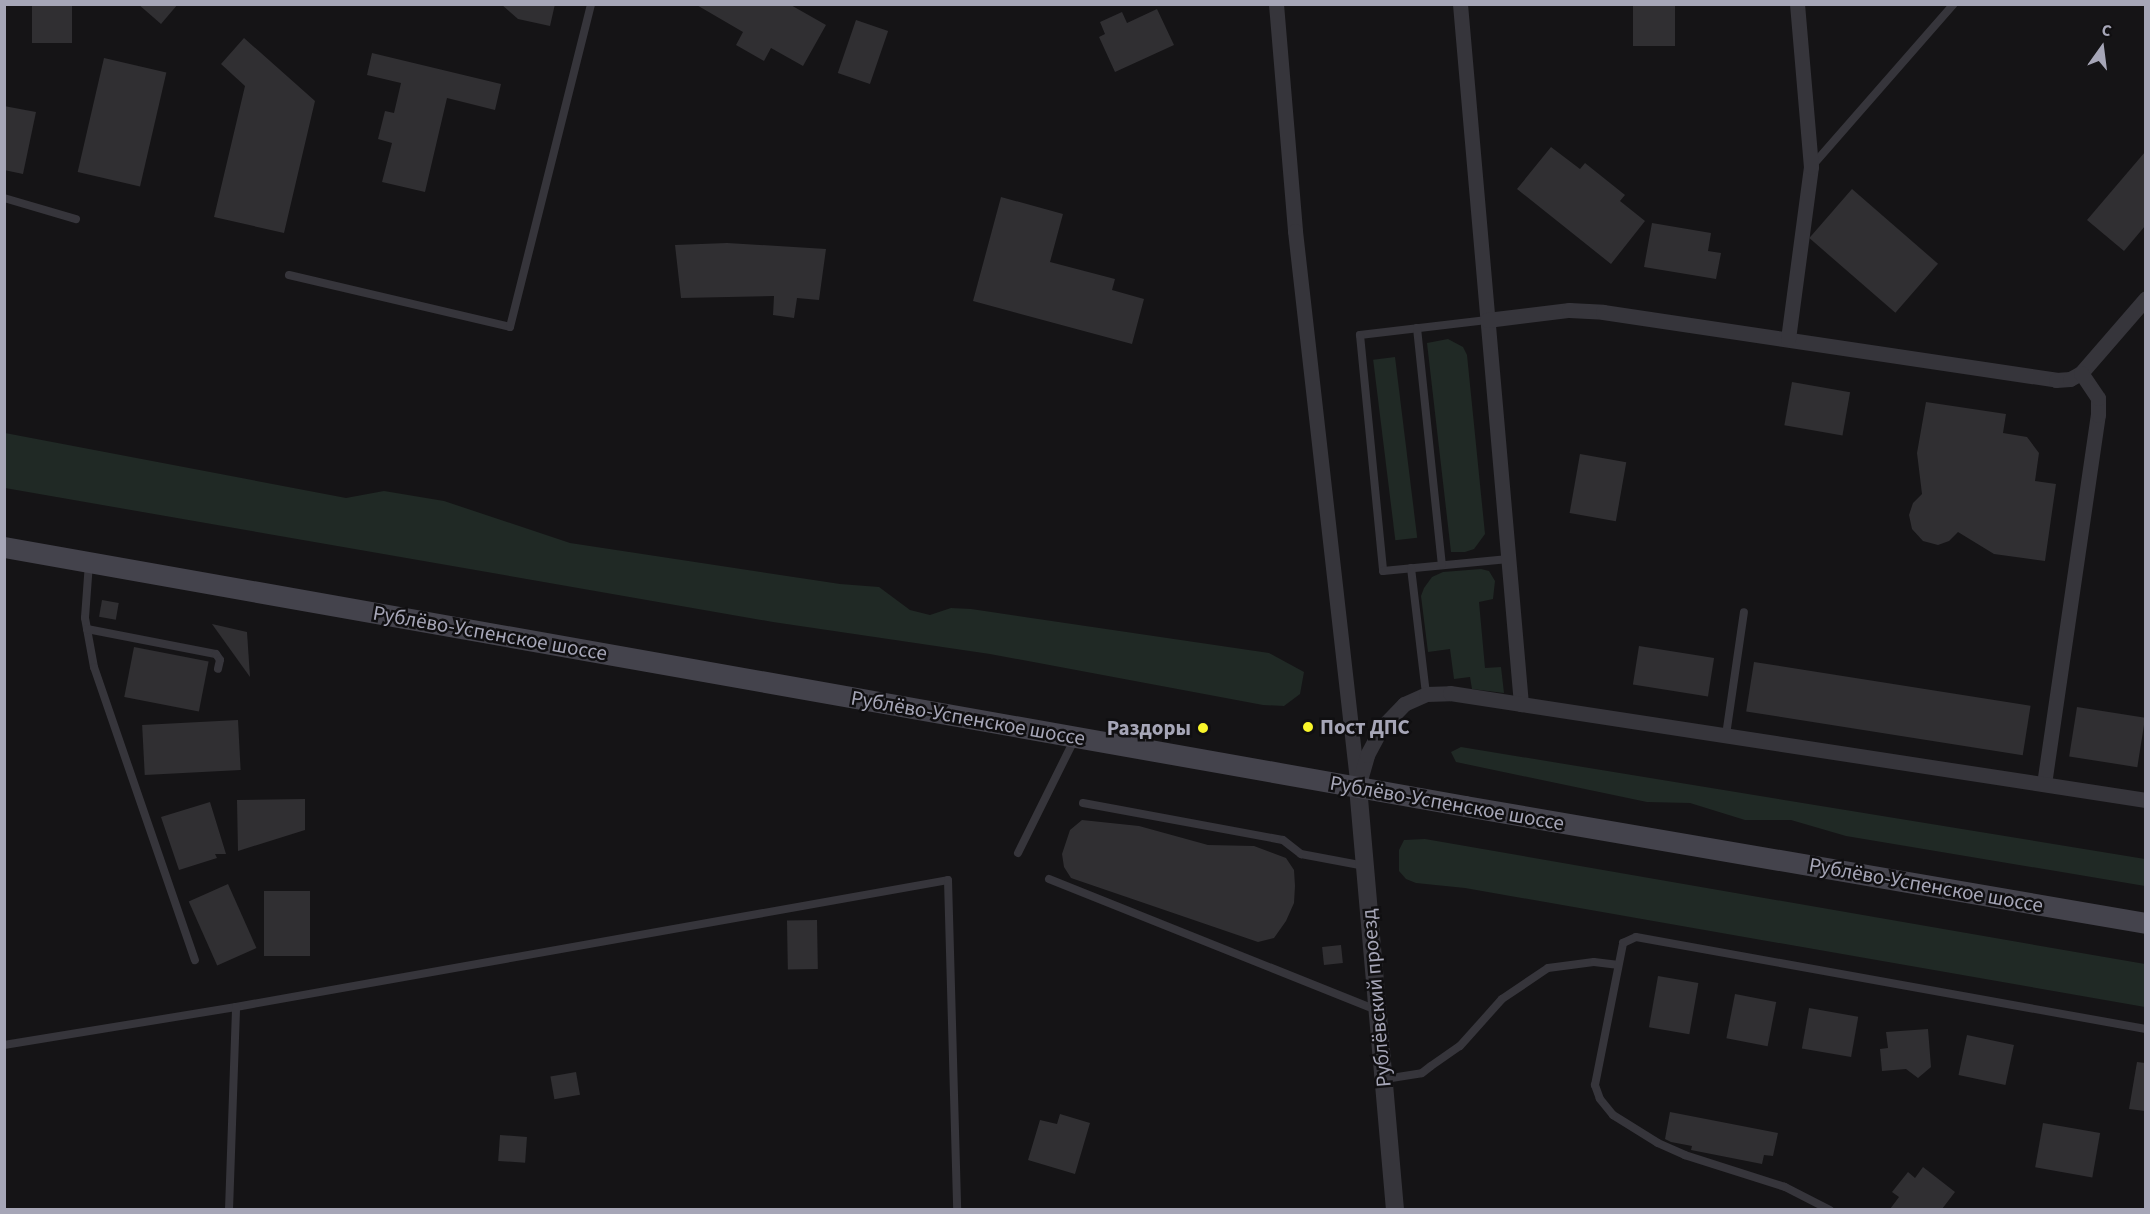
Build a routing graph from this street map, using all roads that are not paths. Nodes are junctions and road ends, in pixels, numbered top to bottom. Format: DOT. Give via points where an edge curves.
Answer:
graph roads {
  1 [pos="591,4"];
  2 [pos="1276,4"];
  3 [pos="1460,4"];
  4 [pos="1797,4"];
  5 [pos="1954,4"];
  6 [pos="1811,168"];
  7 [pos="4,198"];
  8 [pos="76,219"];
  9 [pos="289,275"];
  10 [pos="2145,297"];
  11 [pos="1487,320"];
  12 [pos="1417,328"];
  13 [pos="1788,339"];
  14 [pos="2081,373"];
  15 [pos="4,547"];
  16 [pos="1508,559"];
  17 [pos="89,561"];
  18 [pos="1442,565"];
  19 [pos="1411,568"];
  20 [pos="1744,612"];
  21 [pos="87,629"];
  22 [pos="218,669"];
  23 [pos="1426,694"];
  24 [pos="1521,704"];
  25 [pos="1726,735"];
  26 [pos="1075,737"];
  27 [pos="2044,784"];
  28 [pos="1358,787"];
  29 [pos="2145,800"];
  30 [pos="1083,803"];
  31 [pos="1018,853"];
  32 [pos="1365,866"];
  33 [pos="1049,879"];
  34 [pos="2145,923"];
  35 [pos="195,960"];
  36 [pos="1617,965"];
  37 [pos="236,1007"];
  38 [pos="1378,1011"];
  39 [pos="2145,1029"];
  40 [pos="4,1045"];
  41 [pos="1384,1080"];
  42 [pos="229,1209"];
  43 [pos="957,1209"];
  44 [pos="1395,1209"];
  45 [pos="1830,1209"];
  1 -- 9 [label="lane" via="510,327"];
  2 -- 28 [label="street" via="1295,231"];
  3 -- 11 [label="street"];
  4 -- 6 [label="street"];
  5 -- 6 [label="lane"];
  6 -- 13 [label="street"];
  7 -- 8 [label="lane"];
  10 -- 14 [label="street"];
  11 -- 12 [label="lane"];
  11 -- 13 [label="street" via="1569,310 1603,312"];
  11 -- 16 [label="street"];
  12 -- 18 [label="lane"];
  12 -- 19 [label="lane" via="1360,335 1383,571"];
  13 -- 14 [label="street" via="2056,380"];
  14 -- 27 [label="street" via="2098,398 2098,415"];
  15 -- 17 [label="main road, Рублёво-Успенское шоссе"];
  16 -- 18 [label="lane"];
  16 -- 24 [label="street"];
  17 -- 21 [label="lane"];
  17 -- 26 [label="main road, Рублёво-Успенское шоссе"];
  18 -- 19 [label="lane"];
  19 -- 23 [label="lane"];
  20 -- 25 [label="lane"];
  21 -- 22 [label="lane" via="216,654 220,660"];
  21 -- 35 [label="lane" via="94,667"];
  23 -- 24 [label="street" via="1450,693"];
  23 -- 28 [label="street" via="1404,704 1382,727 1367,755"];
  24 -- 25 [label="street"];
  25 -- 27 [label="street"];
  26 -- 28 [label="main road, Рублёво-Успенское шоссе"];
  26 -- 31 [label="lane"];
  27 -- 29 [label="street"];
  28 -- 32 [label="street, Рублёвский проезд"];
  28 -- 34 [label="main road, Рублёво-Успенское шоссе"];
  30 -- 32 [label="lane" via="1283,840 1300,855"];
  32 -- 38 [label="street, Рублёвский проезд"];
  33 -- 38 [label="lane"];
  36 -- 39 [label="lane" via="1623,943 1636,937"];
  36 -- 41 [label="lane" via="1594,962 1548,968 1502,999 1460,1046 1431,1066 1412,1076"];
  36 -- 45 [label="lane" via="1595,1085 1613,1115 1685,1155 1785,1187"];
  37 -- 40 [label="lane"];
  37 -- 42 [label="lane"];
  37 -- 43 [label="lane" via="948,880"];
  38 -- 41 [label="street, Рублёвский проезд"];
  41 -- 44 [label="street, Рублёвский проезд"];
}
